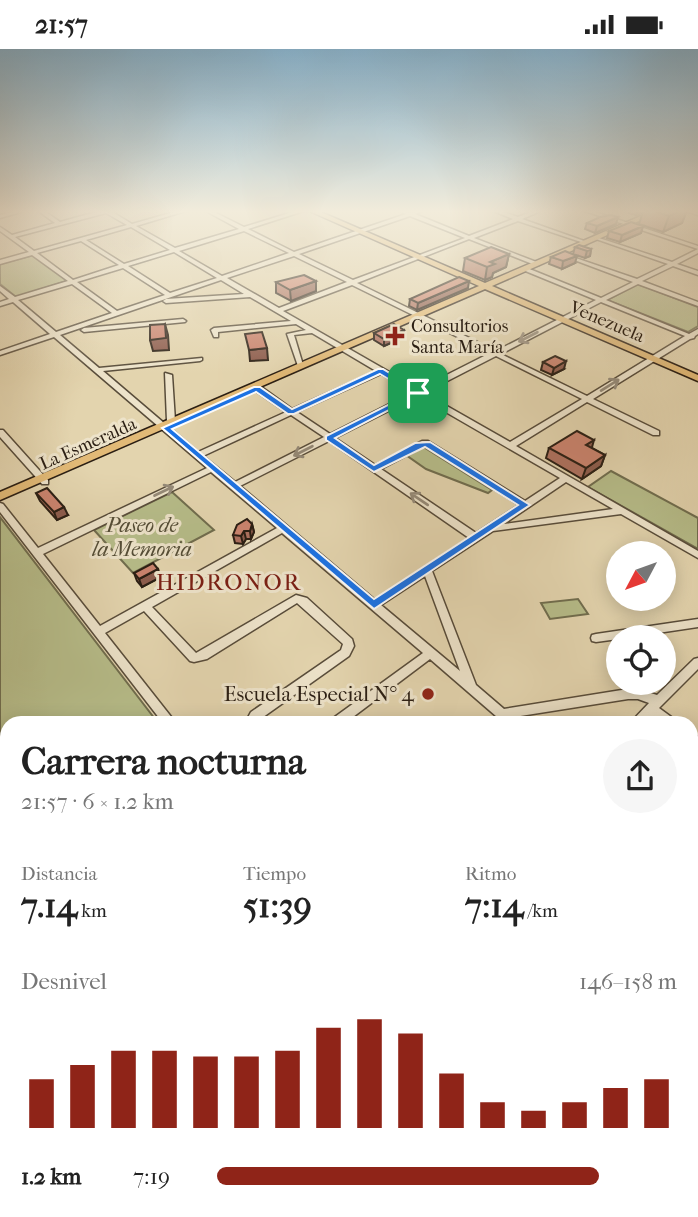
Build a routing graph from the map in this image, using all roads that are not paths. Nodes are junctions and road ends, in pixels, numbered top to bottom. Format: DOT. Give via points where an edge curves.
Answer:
graph roads {
  1 [pos="48,265"];
  2 [pos="129,265"];
  3 [pos="199,265"];
  4 [pos="262,265"];
  5 [pos="315,265"];
  6 [pos="398,265"];
  7 [pos="435,265"];
  8 [pos="536,265"];
  9 [pos="590,265"];
  10 [pos="671,265"];
  11 [pos="673,265"];
  12 [pos="124,266"];
  13 [pos="525,269"];
  14 [pos="698,273"];
  15 [pos="222,278"];
  16 [pos="72,282"];
  17 [pos="351,282"];
  18 [pos="637,282"];
  19 [pos="486,287"];
  20 [pos="0,288"];
  21 [pos="251,295"];
  22 [pos="170,296"];
  23 [pos="14,300"];
  24 [pos="601,300"];
  25 [pos="150,303"];
  26 [pos="0,304"];
  27 [pos="698,304"];
  28 [pos="278,311"];
  29 [pos="117,314"];
  30 [pos="418,316"];
  31 [pos="562,320"];
  32 [pos="183,321"];
  33 [pos="298,322"];
  34 [pos="66,331"];
  35 [pos="313,331"];
  36 [pos="698,331"];
  37 [pos="55,335"];
  38 [pos="216,335"];
  39 [pos="694,337"];
  40 [pos="343,348"];
  41 [pos="0,353"];
  42 [pos="495,354"];
  43 [pos="200,359"];
  44 [pos="652,359"];
  45 [pos="300,365"];
  46 [pos="97,370"];
  47 [pos="381,371"];
  48 [pos="168,375"];
  49 [pos="698,378"];
  50 [pos="257,389"];
  51 [pos="418,393"];
  52 [pos="586,399"];
  53 [pos="291,412"];
  54 [pos="167,425"];
  55 [pos="0,432"];
  56 [pos="656,433"];
  57 [pos="329,438"];
  58 [pos="510,446"];
  59 [pos="198,455"];
  60 [pos="213,468"];
  61 [pos="374,469"];
  62 [pos="566,478"];
  63 [pos="44,480"];
  64 [pos="234,486"];
  65 [pos="0,496"];
  66 [pos="0,504"];
  67 [pos="525,505"];
  68 [pos="622,511"];
  69 [pos="284,528"];
  70 [pos="490,529"];
  71 [pos="476,538"];
  72 [pos="37,553"];
  73 [pos="698,555"];
  74 [pos="427,570"];
  75 [pos="374,605"];
  76 [pos="145,606"];
  77 [pos="698,623"];
  78 [pos="99,632"];
  79 [pos="596,638"];
  80 [pos="430,653"];
  81 [pos="698,662"];
  82 [pos="472,688"];
  83 [pos="655,705"];
  84 [pos="503,714"];
  85 [pos="165,716"];
  86 [pos="255,716"];
  87 [pos="346,716"];
  88 [pos="643,716"];
  89 [pos="664,716"];
  1 -- 16 [label="street"];
  2 -- 12 [label="street"];
  3 -- 15 [label="street"];
  4 -- 15 [label="street"];
  5 -- 17 [label="street"];
  6 -- 17 [label="street"];
  7 -- 19 [label="main road, Venezuela"];
  8 -- 13 [label="main road, La Esmeralda"];
  9 -- 18 [label="street"];
  10 -- 18 [label="street"];
  11 -- 14 [label="street"];
  12 -- 16 [label="street"];
  12 -- 22 [label="street"];
  13 -- 19 [label="main road, La Esmeralda"];
  13 -- 24 [label="street"];
  15 -- 21 [label="street"];
  15 -- 22 [label="street"];
  16 -- 23 [label="street"];
  16 -- 29 [label="street"];
  17 -- 28 [label="street"];
  17 -- 30 [label="street"];
  18 -- 24 [label="street"];
  18 -- 27 [label="street"];
  19 -- 30 [label="main road, La Esmeralda"];
  19 -- 31 [label="main road, Venezuela"];
  20 -- 23 [label="street"];
  21 -- 25 [label="street"];
  21 -- 28 [label="street"];
  22 -- 25 [label="street"];
  23 -- 26 [label="street"];
  23 -- 37 [label="street"];
  24 -- 31 [label="street"];
  24 -- 39 [label="street"];
  25 -- 29 [label="street"];
  28 -- 33 [label="street"];
  29 -- 34 [label="street"];
  30 -- 40 [label="main road, La Esmeralda"];
  30 -- 42 [label="street"];
  31 -- 42 [label="street, one-way"];
  31 -- 44 [label="main road, Venezuela"];
  32 -- 34 [label="street"];
  33 -- 35 [label="street"];
  33 -- 38 [label="street" via="215,330"];
  34 -- 37 [label="street"];
  35 -- 40 [label="street"];
  35 -- 45 [label="street" via="290,334"];
  36 -- 39 [label="street"];
  37 -- 41 [label="street"];
  37 -- 46 [label="street"];
  39 -- 44 [label="street"];
  40 -- 45 [label="main road, La Esmeralda"];
  40 -- 47 [label="street"];
  40 -- 50 [label="main road, La Esmeralda"];
  42 -- 51 [label="street"];
  42 -- 52 [label="street"];
  43 -- 46 [label="street"];
  44 -- 49 [label="main road, Venezuela"];
  52 -- 44 [label="street, one-way"];
  45 -- 54 [label="main road, La Esmeralda"];
  46 -- 54 [label="street"];
  47 -- 51 [label="street"];
  47 -- 53 [label="street"];
  48 -- 54 [label="street"];
  50 -- 53 [label="street"];
  50 -- 54 [label="main road, La Esmeralda"];
  51 -- 57 [label="street"];
  51 -- 58 [label="street"];
  52 -- 56 [label="street"];
  52 -- 58 [label="street"];
  53 -- 57 [label="street"];
  53 -- 59 [label="street"];
  54 -- 59 [label="street"];
  54 -- 63 [label="main road, La Esmeralda"];
  55 -- 63 [label="street"];
  57 -- 61 [label="street"];
  57 -- 64 [label="street, one-way"];
  58 -- 62 [label="street"];
  59 -- 60 [label="street"];
  60 -- 64 [label="street"];
  72 -- 60 [label="street, one-way"];
  61 -- 67 [label="street" via="425,443"];
  71 -- 61 [label="street, one-way"];
  62 -- 67 [label="street"];
  62 -- 68 [label="street"];
  63 -- 65 [label="main road, La Esmeralda"];
  63 -- 66 [label="main road, La Esmeralda"];
  64 -- 69 [label="street"];
  66 -- 72 [label="street"];
  67 -- 70 [label="street"];
  68 -- 70 [label="street"];
  68 -- 73 [label="street"];
  69 -- 75 [label="street"];
  69 -- 76 [label="street"];
  70 -- 71 [label="street"];
  71 -- 74 [label="street"];
  72 -- 78 [label="street"];
  74 -- 75 [label="street"];
  74 -- 82 [label="street"];
  75 -- 80 [label="street"];
  76 -- 78 [label="street"];
  76 -- 86 [label="street" via="194,658 296,599 348,642 345,653"];
  77 -- 79 [label="street"];
  78 -- 85 [label="street"];
  80 -- 82 [label="street"];
  80 -- 87 [label="street"];
  81 -- 83 [label="street"];
  82 -- 84 [label="street"];
  83 -- 84 [label="street" via="638,694 628,694"];
  83 -- 88 [label="street"];
  83 -- 89 [label="street"];
}
